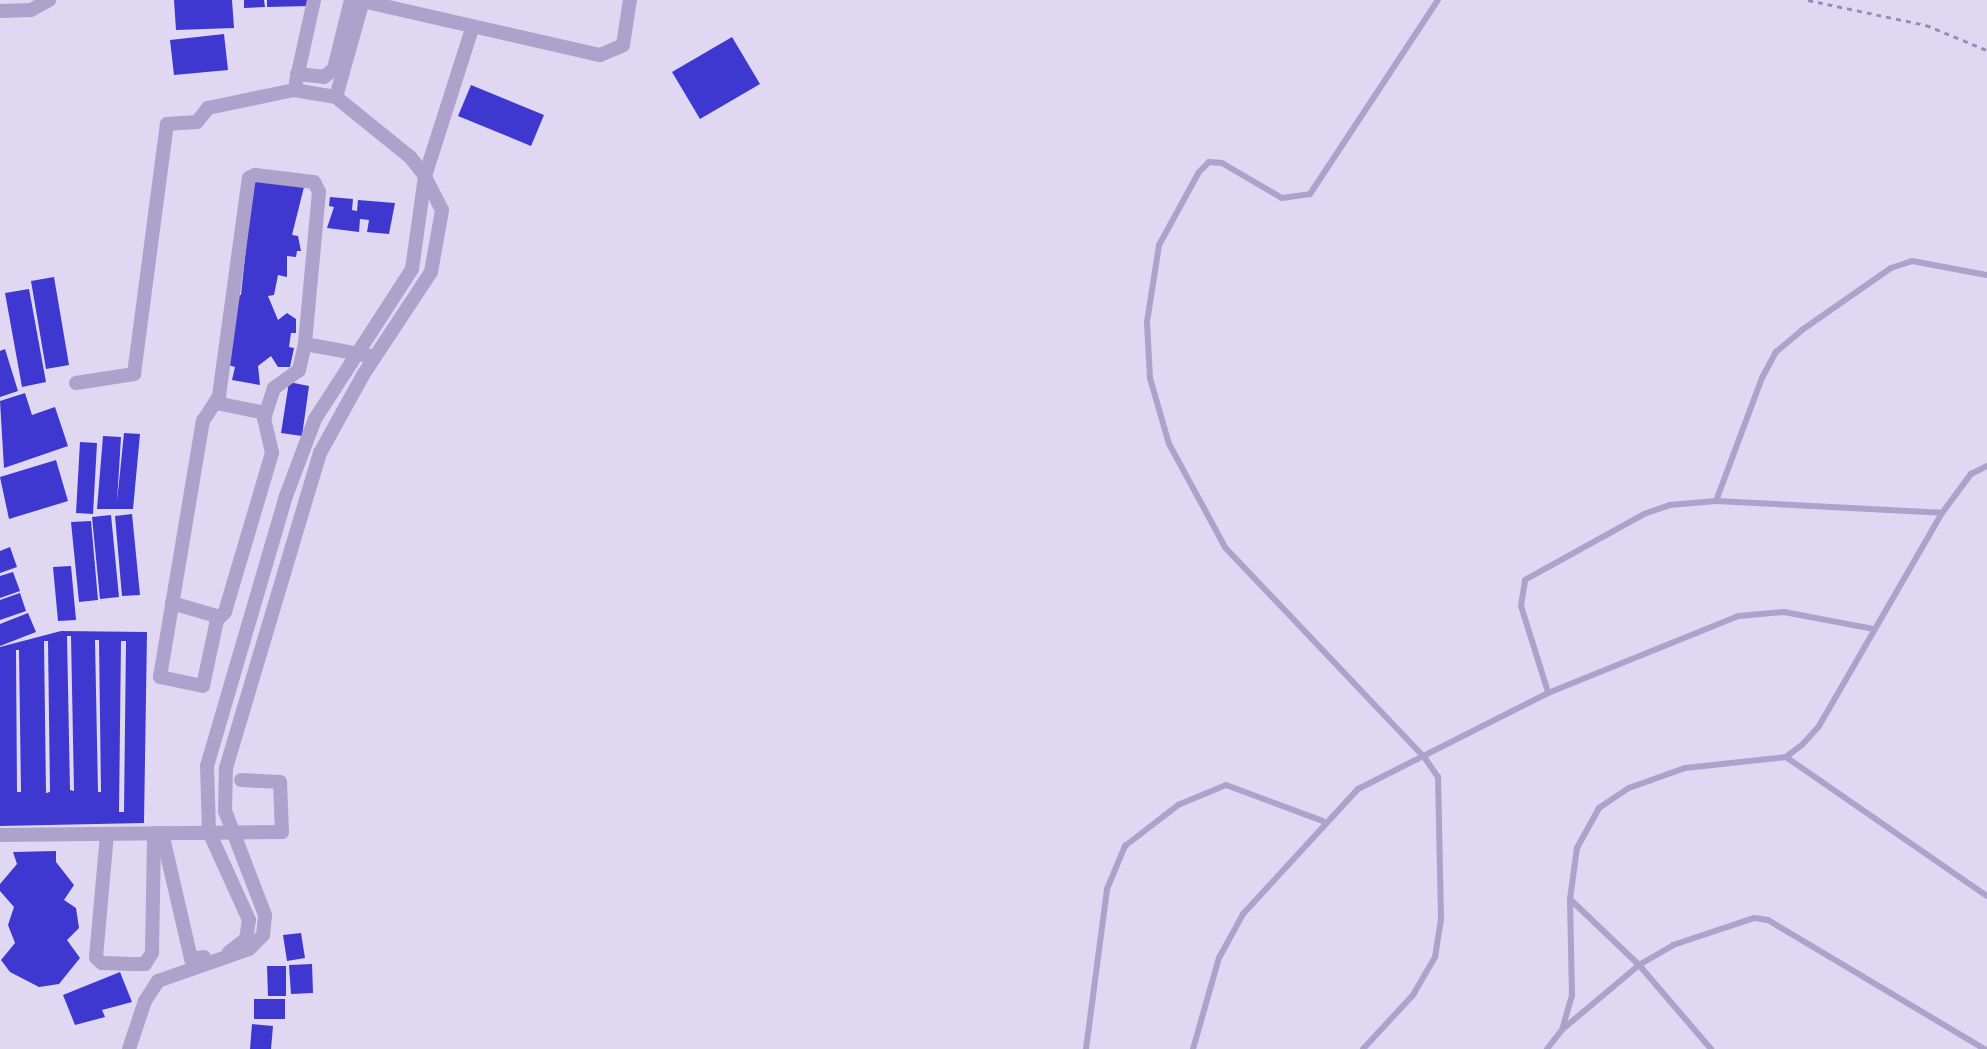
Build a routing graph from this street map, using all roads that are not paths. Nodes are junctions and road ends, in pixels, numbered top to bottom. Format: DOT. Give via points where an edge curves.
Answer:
graph roads {
  1 [pos="48,0"];
  2 [pos="314,0"];
  3 [pos="351,0"];
  4 [pos="630,0"];
  5 [pos="1438,0"];
  6 [pos="362,1"];
  7 [pos="0,12"];
  8 [pos="473,26"];
  9 [pos="298,74"];
  10 [pos="294,90"];
  11 [pos="336,96"];
  12 [pos="426,176"];
  13 [pos="1987,275"];
  14 [pos="305,344"];
  15 [pos="356,352"];
  16 [pos="376,357"];
  17 [pos="76,383"];
  18 [pos="216,403"];
  19 [pos="265,413"];
  20 [pos="1985,464"];
  21 [pos="1716,501"];
  22 [pos="1942,512"];
  23 [pos="172,603"];
  24 [pos="220,617"];
  25 [pos="250,627"];
  26 [pos="1874,628"];
  27 [pos="268,632"];
  28 [pos="1548,693"];
  29 [pos="223,716"];
  30 [pos="241,720"];
  31 [pos="1424,757"];
  32 [pos="1786,758"];
  33 [pos="242,780"];
  34 [pos="1323,821"];
  35 [pos="210,832"];
  36 [pos="158,833"];
  37 [pos="232,833"];
  38 [pos="106,834"];
  39 [pos="0,835"];
  40 [pos="1987,896"];
  41 [pos="1570,899"];
  42 [pos="263,935"];
  43 [pos="246,939"];
  44 [pos="230,952"];
  45 [pos="1639,965"];
  46 [pos="1562,1030"];
  47 [pos="131,1048"];
  48 [pos="1086,1049"];
  49 [pos="1193,1049"];
  50 [pos="1363,1049"];
  51 [pos="1547,1049"];
  52 [pos="1711,1049"];
  53 [pos="1984,1049"];
  1 -- 7 [label="street" via="31,10"];
  2 -- 9 [label="street"];
  3 -- 9 [label="street" via="334,69 324,78"];
  4 -- 8 [label="street" via="623,46 612,54"];
  5 -- 31 [label="lane" via="1310,194 1282,198 1222,163 1209,162 1199,172 1159,244 1147,322 1150,378 1169,444 1224,547"];
  6 -- 8 [label="street"];
  6 -- 11 [label="street"];
  8 -- 12 [label="street"];
  9 -- 10 [label="street"];
  10 -- 11 [label="street"];
  10 -- 17 [label="street" via="208,108 197,122 167,124 134,374"];
  11 -- 12 [label="street"];
  12 -- 15 [label="street" via="412,269"];
  12 -- 16 [label="street" via="442,210 431,272"];
  13 -- 21 [label="lane" via="1912,261 1891,268 1802,330 1776,352 1762,378"];
  14 -- 15 [label="street"];
  14 -- 18 [label="street" via="320,192 314,182 255,175 249,178"];
  14 -- 19 [label="street" via="299,370 274,388"];
  15 -- 16 [label="street"];
  15 -- 25 [label="street" via="315,419"];
  16 -- 27 [label="street" via="320,453"];
  18 -- 19 [label="street"];
  18 -- 23 [label="street" via="204,421"];
  19 -- 24 [label="street" via="272,453"];
  20 -- 22 [label="lane"];
  21 -- 22 [label="lane"];
  21 -- 28 [label="lane" via="1644,514 1525,580 1521,606"];
  22 -- 26 [label="lane"];
  23 -- 24 [label="street"];
  23 -- 24 [label="street" via="160,677 202,686"];
  25 -- 27 [label="street"];
  25 -- 29 [label="street"];
  26 -- 28 [label="lane" via="1784,612 1739,616"];
  26 -- 32 [label="lane" via="1819,726"];
  27 -- 30 [label="street"];
  28 -- 31 [label="lane"];
  29 -- 30 [label="street"];
  29 -- 35 [label="street" via="207,766"];
  30 -- 37 [label="street" via="224,788"];
  31 -- 34 [label="lane" via="1358,788"];
  31 -- 50 [label="lane" via="1438,791 1441,919 1435,957 1413,996"];
  32 -- 40 [label="lane"];
  32 -- 41 [label="lane" via="1685,768 1612,797 1577,848"];
  33 -- 37 [label="street" via="280,782 285,829"];
  34 -- 48 [label="lane" via="1226,785 1178,805 1125,846 1106,889"];
  34 -- 49 [label="lane" via="1230,934"];
  35 -- 36 [label="street"];
  35 -- 37 [label="street"];
  35 -- 43 [label="street" via="246,906"];
  36 -- 38 [label="street"];
  36 -- 38 [label="street" via="152,953 145,964 102,964 96,958"];
  36 -- 43 [label="street" via="191,959"];
  37 -- 42 [label="street" via="265,915"];
  38 -- 39 [label="street"];
  41 -- 45 [label="lane"];
  41 -- 46 [label="lane" via="1572,996"];
  42 -- 43 [label="street"];
  42 -- 44 [label="street" via="250,949"];
  43 -- 44 [label="street"];
  44 -- 47 [label="street" via="158,980"];
  45 -- 46 [label="lane"];
  45 -- 52 [label="lane"];
  45 -- 53 [label="lane" via="1737,921 1768,920"];
  46 -- 51 [label="lane"];
}
